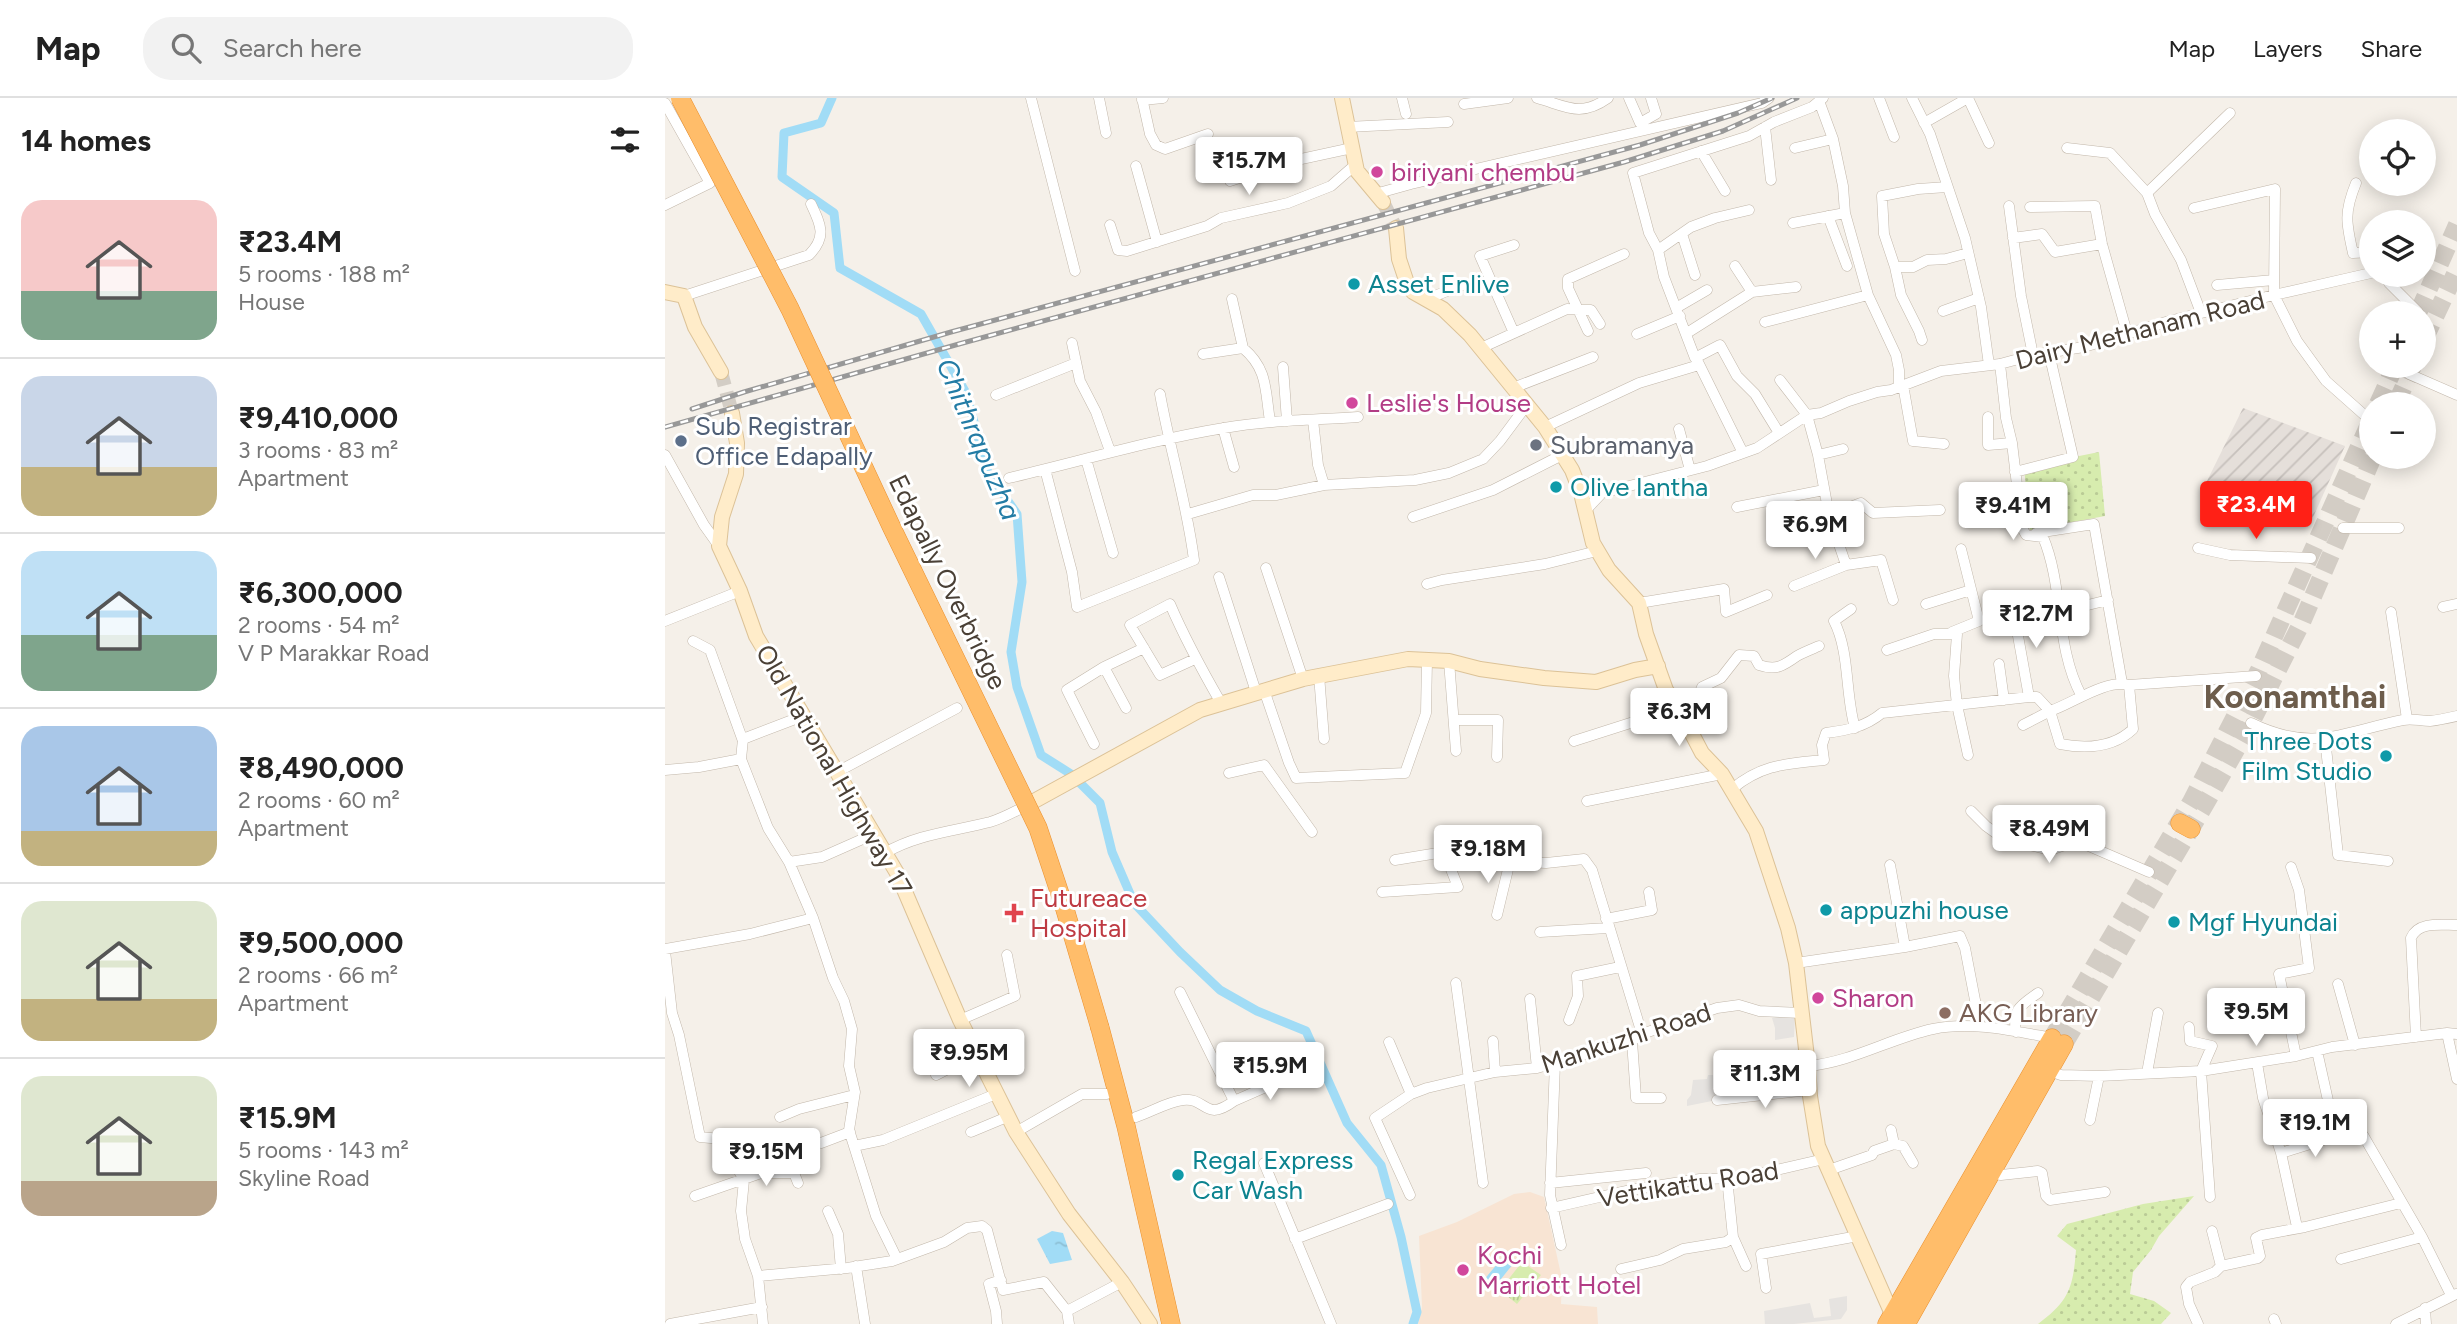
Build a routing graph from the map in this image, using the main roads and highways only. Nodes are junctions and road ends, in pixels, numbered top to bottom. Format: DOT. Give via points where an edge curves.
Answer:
graph roads {
  1 [pos="680,98"];
  2 [pos="1895,1321"];
  3 [pos="1171,1324"];
  1 -- 3 [label="highway, Edapally Overbridge, bridge" via="790,309 1038,828 1100,1028"];
  2 -- 2 [label="highway" via="2058,1041 2049,1071 1922,1293"];
}
